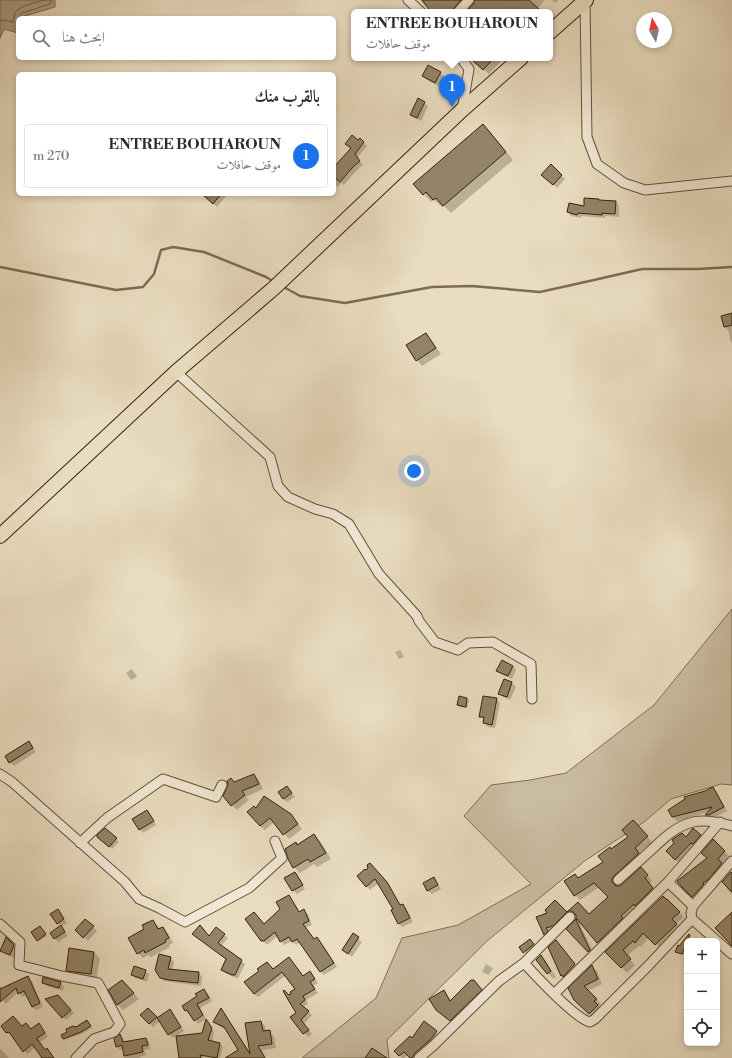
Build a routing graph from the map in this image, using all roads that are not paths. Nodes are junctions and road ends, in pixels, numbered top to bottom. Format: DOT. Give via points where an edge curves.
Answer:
graph roads {
  1 [pos="408,0"];
  2 [pos="585,0"];
  3 [pos="418,9"];
  4 [pos="553,29"];
  5 [pos="464,61"];
  6 [pos="518,61"];
  7 [pos="462,110"];
  8 [pos="732,181"];
  9 [pos="176,372"];
  10 [pos="0,536"];
  11 [pos="532,699"];
  12 [pos="0,774"];
  13 [pos="222,785"];
  14 [pos="720,822"];
  15 [pos="732,826"];
  16 [pos="275,841"];
  17 [pos="80,843"];
  18 [pos="732,861"];
  19 [pos="618,880"];
  20 [pos="668,882"];
  21 [pos="693,906"];
  22 [pos="570,917"];
  23 [pos="692,919"];
  24 [pos="0,924"];
  25 [pos="714,938"];
  26 [pos="720,944"];
  27 [pos="732,954"];
  28 [pos="524,963"];
  29 [pos="554,994"];
  30 [pos="76,1058"];
  31 [pos="419,1058"];
  1 -- 3 [label="street"];
  2 -- 4 [label="main road"];
  2 -- 8 [label="street" via="587,137 597,164 624,183 645,190"];
  5 -- 7 [label="street" via="469,69"];
  6 -- 7 [label="main road"];
  7 -- 9 [label="main road" via="274,288"];
  9 -- 10 [label="main road"];
  9 -- 11 [label="street" via="270,457 278,486 288,497 333,514 349,524 379,574 417,616 435,642 458,650 468,643 493,642 530,664"];
  12 -- 17 [label="street"];
  13 -- 17 [label="street" via="216,797 163,779 107,818"];
  14 -- 15 [label="street"];
  14 -- 19 [label="street" via="694,822 684,825 667,835"];
  14 -- 20 [label="street"];
  16 -- 17 [label="street" via="282,858 249,888 186,922 139,899 125,882"];
  18 -- 21 [label="street"];
  20 -- 21 [label="street"];
  20 -- 29 [label="street"];
  21 -- 23 [label="street"];
  22 -- 28 [label="street"];
  23 -- 25 [label="street"];
  23 -- 29 [label="street" via="649,966 590,1022 585,1021"];
  24 -- 30 [label="street" via="20,942 19,965 98,983 120,1024 114,1032 94,1039"];
  26 -- 27 [label="street"];
  28 -- 29 [label="street"];
  28 -- 31 [label="street" via="499,981"];
}
